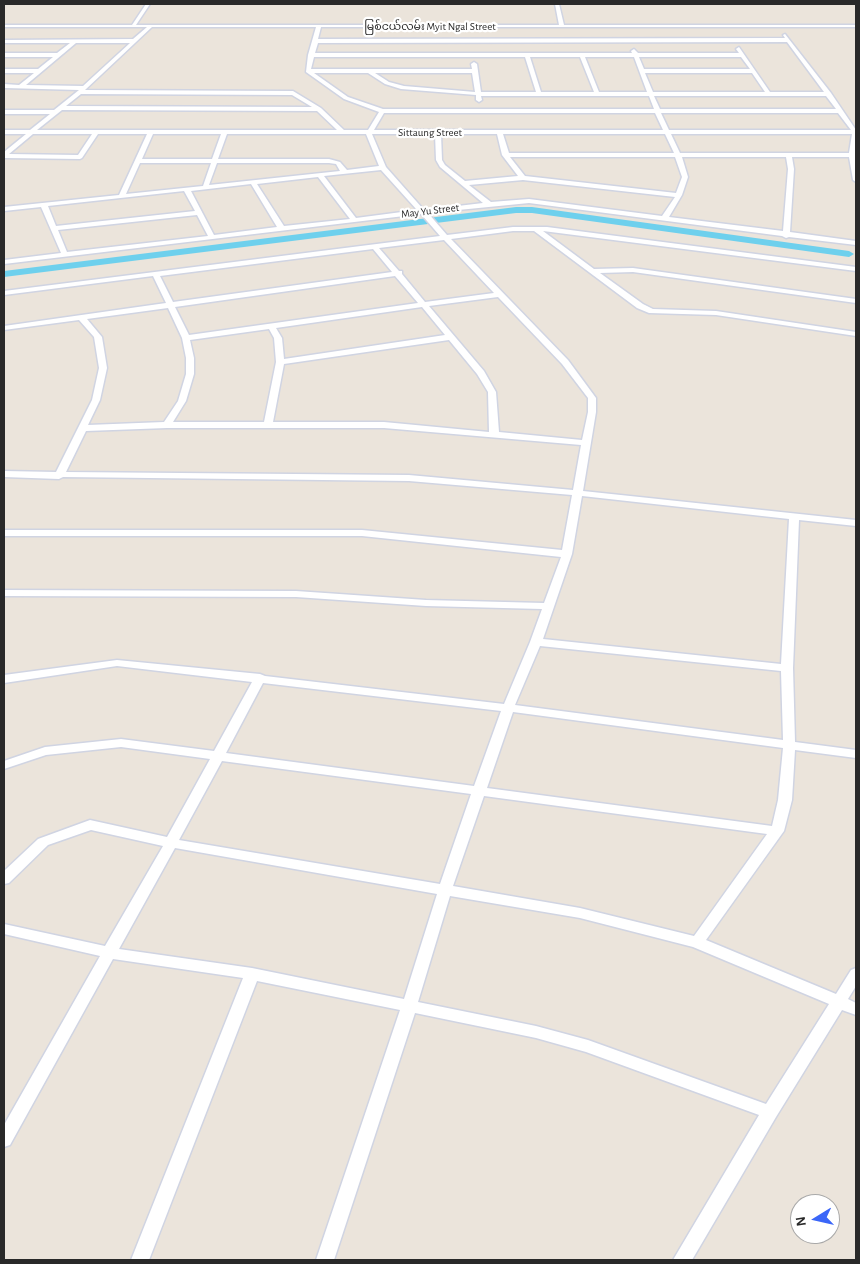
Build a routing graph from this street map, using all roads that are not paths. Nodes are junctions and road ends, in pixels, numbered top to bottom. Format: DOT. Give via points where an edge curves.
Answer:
graph roads {
  1 [pos="148,4"];
  2 [pos="557,4"];
  3 [pos="4,26"];
  4 [pos="133,26"];
  5 [pos="152,26"];
  6 [pos="624,26"];
  7 [pos="856,26"];
  8 [pos="319,27"];
  9 [pos="467,27"];
  10 [pos="562,27"];
  11 [pos="780,27"];
  12 [pos="789,40"];
  13 [pos="4,41"];
  14 [pos="75,41"];
  15 [pos="135,41"];
  16 [pos="315,41"];
  17 [pos="472,41"];
  18 [pos="630,41"];
  19 [pos="735,41"];
  20 [pos="4,55"];
  21 [pos="58,55"];
  22 [pos="311,55"];
  23 [pos="473,55"];
  24 [pos="743,55"];
  25 [pos="527,56"];
  26 [pos="582,56"];
  27 [pos="637,56"];
  28 [pos="308,70"];
  29 [pos="4,71"];
  30 [pos="40,71"];
  31 [pos="369,71"];
  32 [pos="474,71"];
  33 [pos="642,71"];
  34 [pos="753,71"];
  35 [pos="4,86"];
  36 [pos="21,86"];
  37 [pos="81,90"];
  38 [pos="768,93"];
  39 [pos="478,94"];
  40 [pos="539,94"];
  41 [pos="597,94"];
  42 [pos="652,94"];
  43 [pos="828,94"];
  44 [pos="60,108"];
  45 [pos="318,109"];
  46 [pos="382,111"];
  47 [pos="482,111"];
  48 [pos="840,111"];
  49 [pos="4,112"];
  50 [pos="54,112"];
  51 [pos="658,112"];
  52 [pos="4,132"];
  53 [pos="30,132"];
  54 [pos="96,132"];
  55 [pos="151,132"];
  56 [pos="225,132"];
  57 [pos="342,132"];
  58 [pos="667,132"];
  59 [pos="856,132"];
  60 [pos="369,133"];
  61 [pos="438,133"];
  62 [pos="500,133"];
  63 [pos="4,155"];
  64 [pos="505,155"];
  65 [pos="789,155"];
  66 [pos="678,156"];
  67 [pos="854,156"];
  68 [pos="137,161"];
  69 [pos="215,161"];
  70 [pos="383,168"];
  71 [pos="344,171"];
  72 [pos="319,174"];
  73 [pos="523,178"];
  74 [pos="856,180"];
  75 [pos="253,182"];
  76 [pos="465,183"];
  77 [pos="205,188"];
  78 [pos="187,190"];
  79 [pos="679,195"];
  80 [pos="122,196"];
  81 [pos="489,204"];
  82 [pos="44,205"];
  83 [pos="4,209"];
  84 [pos="423,212"];
  85 [pos="197,213"];
  86 [pos="664,219"];
  87 [pos="355,221"];
  88 [pos="55,228"];
  89 [pos="535,228"];
  90 [pos="282,229"];
  91 [pos="786,236"];
  92 [pos="212,237"];
  93 [pos="445,237"];
  94 [pos="856,243"];
  95 [pos="374,246"];
  96 [pos="65,255"];
  97 [pos="4,262"];
  98 [pos="856,269"];
  99 [pos="594,271"];
  100 [pos="399,273"];
  101 [pos="156,274"];
  102 [pos="4,294"];
  103 [pos="500,294"];
  104 [pos="856,301"];
  105 [pos="170,304"];
  106 [pos="424,304"];
  107 [pos="82,318"];
  108 [pos="271,326"];
  109 [pos="4,328"];
  110 [pos="856,334"];
  111 [pos="451,337"];
  112 [pos="186,338"];
  113 [pos="280,362"];
  114 [pos="268,424"];
  115 [pos="168,425"];
  116 [pos="83,428"];
  117 [pos="494,434"];
  118 [pos="587,443"];
  119 [pos="4,474"];
  120 [pos="60,476"];
  121 [pos="579,493"];
  122 [pos="794,516"];
  123 [pos="856,523"];
  124 [pos="4,532"];
  125 [pos="567,554"];
  126 [pos="4,593"];
  127 [pos="549,606"];
  128 [pos="536,642"];
  129 [pos="787,668"];
  130 [pos="260,678"];
  131 [pos="4,679"];
  132 [pos="508,708"];
  133 [pos="789,745"];
  134 [pos="856,754"];
  135 [pos="220,755"];
  136 [pos="4,765"];
  137 [pos="479,790"];
  138 [pos="777,831"];
  139 [pos="171,843"];
  140 [pos="4,879"];
  141 [pos="445,889"];
  142 [pos="4,929"];
  143 [pos="697,942"];
  144 [pos="110,953"];
  145 [pos="252,974"];
  146 [pos="856,974"];
  147 [pos="838,1001"];
  148 [pos="410,1004"];
  149 [pos="856,1009"];
  150 [pos="770,1112"];
  151 [pos="4,1140"];
  152 [pos="140,1260"];
  153 [pos="325,1260"];
  154 [pos="682,1260"];
  1 -- 4 [label="street"];
  2 -- 10 [label="street"];
  3 -- 4 [label="street, မြစ်ငယ်လမ်း Myit Ngal Street"];
  4 -- 5 [label="street, မြစ်ငယ်လမ်း Myit Ngal Street"];
  5 -- 8 [label="street, မြစ်ငယ်လမ်း Myit Ngal Street"];
  5 -- 15 [label="street"];
  6 -- 10 [label="street, မြစ်ငယ်လမ်း Myit Ngal Street"];
  6 -- 11 [label="street, မြစ်ငယ်လမ်း Myit Ngal Street"];
  6 -- 18 [label="street"];
  7 -- 11 [label="street, မြစ်ငယ်လမ်း Myit Ngal Street"];
  8 -- 9 [label="street, မြစ်ငယ်လမ်း Myit Ngal Street"];
  8 -- 16 [label="street"];
  9 -- 10 [label="street, မြစ်ငယ်လမ်း Myit Ngal Street"];
  9 -- 17 [label="street"];
  11 -- 12 [label="street"];
  12 -- 19 [label="street"];
  12 -- 43 [label="street"];
  13 -- 14 [label="street"];
  14 -- 15 [label="street"];
  14 -- 21 [label="street"];
  15 -- 37 [label="street"];
  16 -- 17 [label="street"];
  16 -- 22 [label="street"];
  17 -- 18 [label="street"];
  17 -- 23 [label="street"];
  18 -- 19 [label="street"];
  18 -- 27 [label="street"];
  19 -- 24 [label="street"];
  20 -- 21 [label="street"];
  21 -- 30 [label="street"];
  22 -- 23 [label="street"];
  22 -- 28 [label="street"];
  23 -- 25 [label="street"];
  23 -- 32 [label="street"];
  24 -- 27 [label="street"];
  24 -- 34 [label="street"];
  25 -- 26 [label="street"];
  25 -- 40 [label="street"];
  26 -- 27 [label="street"];
  26 -- 41 [label="street"];
  27 -- 33 [label="street"];
  28 -- 31 [label="street"];
  28 -- 46 [label="street" via="346,98"];
  29 -- 30 [label="street"];
  30 -- 36 [label="street"];
  31 -- 32 [label="street"];
  31 -- 39 [label="street" via="387,83 403,88"];
  32 -- 39 [label="street"];
  33 -- 34 [label="street"];
  33 -- 42 [label="street"];
  34 -- 38 [label="street"];
  35 -- 36 [label="street"];
  36 -- 37 [label="street"];
  37 -- 44 [label="street"];
  37 -- 45 [label="street" via="288,93 297,94"];
  38 -- 42 [label="street"];
  38 -- 43 [label="street"];
  39 -- 40 [label="street"];
  39 -- 47 [label="street"];
  40 -- 41 [label="street"];
  41 -- 42 [label="street"];
  42 -- 51 [label="street"];
  43 -- 48 [label="street"];
  44 -- 45 [label="street"];
  44 -- 50 [label="street"];
  45 -- 57 [label="street"];
  46 -- 47 [label="street"];
  46 -- 60 [label="street"];
  47 -- 51 [label="street"];
  48 -- 51 [label="street"];
  48 -- 59 [label="street"];
  49 -- 50 [label="street"];
  50 -- 53 [label="street"];
  51 -- 58 [label="street"];
  52 -- 53 [label="street, Sittaung Street"];
  53 -- 54 [label="street, Sittaung Street"];
  53 -- 63 [label="street"];
  54 -- 55 [label="street, Sittaung Street"];
  54 -- 63 [label="street" via="80,157"];
  55 -- 56 [label="street, Sittaung Street"];
  55 -- 68 [label="street"];
  56 -- 57 [label="street, Sittaung Street"];
  56 -- 69 [label="street"];
  57 -- 60 [label="street, Sittaung Street"];
  58 -- 59 [label="street, Sittaung Street"];
  58 -- 62 [label="street, Sittaung Street"];
  58 -- 66 [label="street"];
  59 -- 67 [label="street"];
  60 -- 61 [label="street, Sittaung Street"];
  60 -- 70 [label="street"];
  61 -- 62 [label="street, Sittaung Street"];
  61 -- 76 [label="street" via="438,160"];
  62 -- 64 [label="street"];
  64 -- 66 [label="street"];
  64 -- 73 [label="street"];
  65 -- 66 [label="street"];
  65 -- 67 [label="street"];
  65 -- 91 [label="street" via="791,169"];
  66 -- 79 [label="street" via="685,177"];
  67 -- 74 [label="street"];
  68 -- 69 [label="street"];
  68 -- 80 [label="street"];
  69 -- 71 [label="street" via="329,161 338,163"];
  69 -- 77 [label="street"];
  70 -- 71 [label="street"];
  70 -- 84 [label="street"];
  71 -- 72 [label="street"];
  72 -- 75 [label="street"];
  72 -- 87 [label="street"];
  73 -- 76 [label="street"];
  73 -- 79 [label="street"];
  75 -- 77 [label="street"];
  75 -- 90 [label="street"];
  76 -- 81 [label="street"];
  77 -- 78 [label="street"];
  78 -- 80 [label="street"];
  78 -- 85 [label="street"];
  79 -- 86 [label="street"];
  80 -- 82 [label="street"];
  81 -- 84 [label="street, May Yu Street"];
  81 -- 86 [label="street, May Yu Street" via="544,202"];
  82 -- 83 [label="street"];
  82 -- 88 [label="street"];
  84 -- 87 [label="street, May Yu Street"];
  84 -- 93 [label="street"];
  85 -- 88 [label="street"];
  85 -- 92 [label="street"];
  86 -- 91 [label="street, May Yu Street"];
  87 -- 90 [label="street, May Yu Street"];
  88 -- 96 [label="street"];
  89 -- 93 [label="street"];
  89 -- 98 [label="street"];
  89 -- 99 [label="street"];
  90 -- 92 [label="street, May Yu Street"];
  91 -- 94 [label="street, May Yu Street"];
  92 -- 96 [label="street, May Yu Street"];
  93 -- 95 [label="street"];
  93 -- 103 [label="street"];
  95 -- 100 [label="street"];
  95 -- 101 [label="street"];
  96 -- 97 [label="street, May Yu Street"];
  99 -- 104 [label="street" via="633,270"];
  99 -- 110 [label="street" via="640,306 652,311 716,313"];
  100 -- 105 [label="street"];
  100 -- 106 [label="street"];
  101 -- 102 [label="street"];
  101 -- 105 [label="street"];
  103 -- 106 [label="street"];
  103 -- 118 [label="street" via="565,362 592,398"];
  105 -- 107 [label="street"];
  105 -- 112 [label="street"];
  106 -- 108 [label="street"];
  106 -- 111 [label="street"];
  107 -- 109 [label="street"];
  107 -- 116 [label="street" via="98,336 103,368 96,400"];
  108 -- 112 [label="street"];
  108 -- 113 [label="street" via="278,338"];
  111 -- 113 [label="street"];
  111 -- 117 [label="street" via="481,373 492,392"];
  112 -- 115 [label="street" via="190,374 182,401"];
  113 -- 114 [label="street"];
  114 -- 115 [label="street"];
  114 -- 117 [label="street" via="384,425"];
  115 -- 116 [label="street"];
  116 -- 120 [label="street"];
  117 -- 118 [label="street"];
  118 -- 121 [label="street"];
  119 -- 120 [label="street"];
  120 -- 121 [label="street" via="384,477"];
  121 -- 122 [label="street"];
  121 -- 125 [label="street"];
  122 -- 123 [label="street"];
  122 -- 129 [label="street"];
  124 -- 125 [label="street" via="362,533"];
  125 -- 127 [label="street"];
  126 -- 127 [label="street" via="296,594 426,603"];
  127 -- 128 [label="street"];
  128 -- 129 [label="street"];
  128 -- 132 [label="street"];
  129 -- 133 [label="street"];
  130 -- 131 [label="street" via="117,663"];
  130 -- 132 [label="street"];
  130 -- 135 [label="street"];
  132 -- 133 [label="street"];
  132 -- 137 [label="street"];
  133 -- 134 [label="street"];
  133 -- 138 [label="street" via="785,800"];
  135 -- 136 [label="street" via="121,744 45,751"];
  135 -- 137 [label="street"];
  135 -- 139 [label="street"];
  137 -- 138 [label="street"];
  137 -- 141 [label="street"];
  138 -- 143 [label="street"];
  139 -- 140 [label="street" via="90,825 43,842"];
  139 -- 141 [label="street"];
  139 -- 144 [label="street"];
  141 -- 143 [label="street" via="580,913"];
  141 -- 148 [label="street"];
  142 -- 144 [label="street"];
  143 -- 147 [label="street"];
  144 -- 145 [label="street"];
  144 -- 151 [label="street"];
  145 -- 148 [label="street"];
  145 -- 152 [label="street"];
  146 -- 147 [label="street"];
  147 -- 149 [label="street"];
  147 -- 150 [label="street"];
  148 -- 150 [label="street" via="588,1046"];
  148 -- 153 [label="street"];
  150 -- 154 [label="street"];
}
